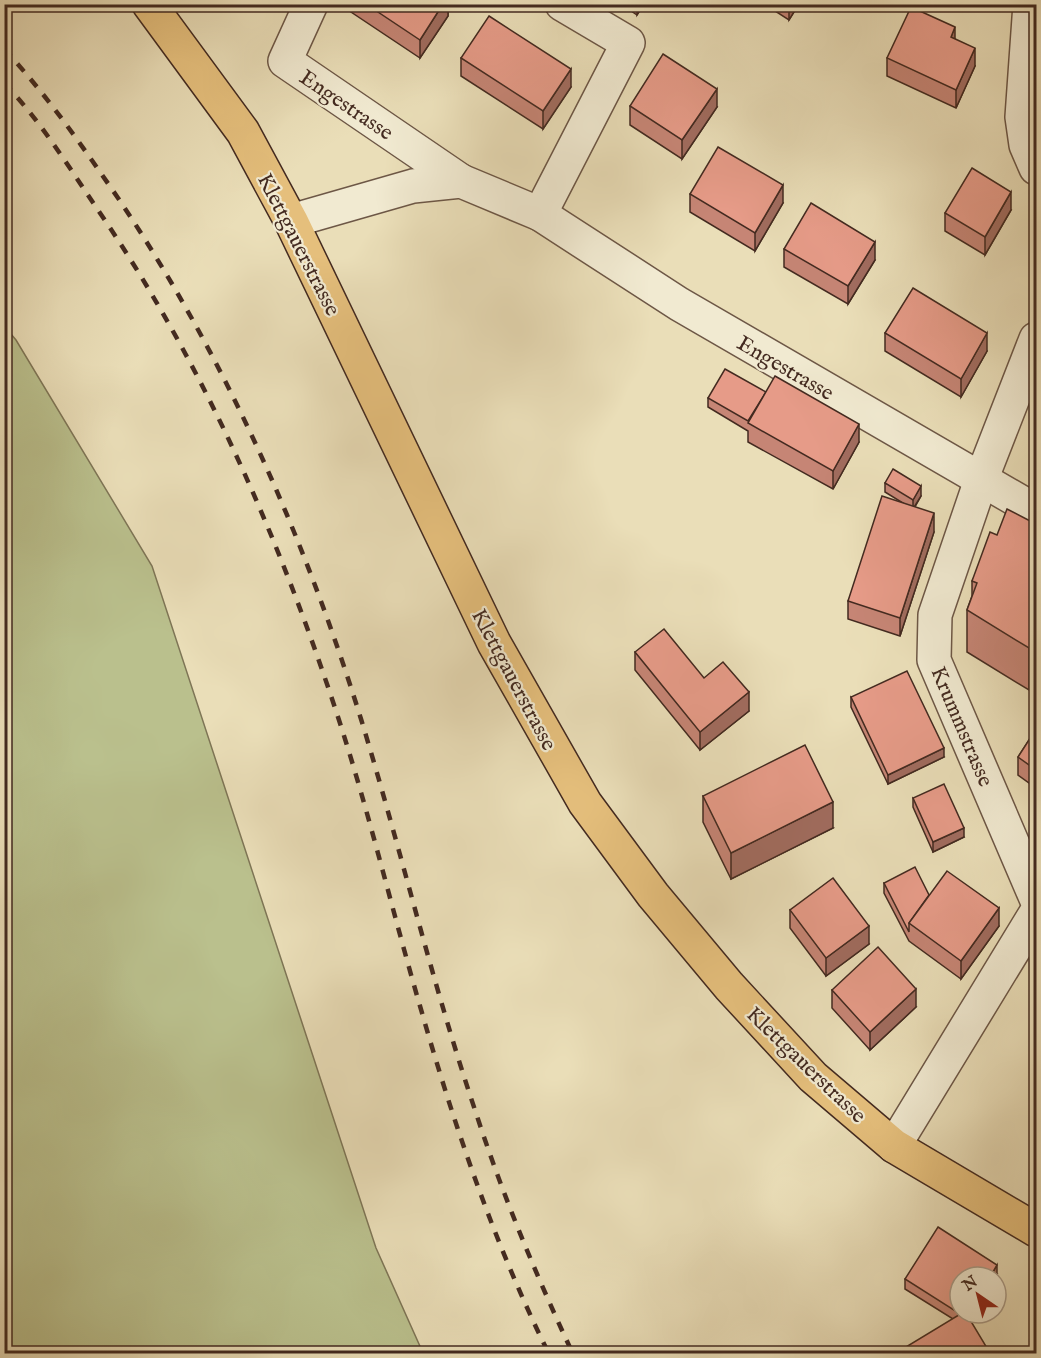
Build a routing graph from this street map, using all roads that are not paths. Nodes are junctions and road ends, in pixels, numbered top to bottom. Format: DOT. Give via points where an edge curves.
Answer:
graph roads {
  1 [pos="149,4"];
  2 [pos="311,4"];
  3 [pos="562,4"];
  4 [pos="1030,4"];
  5 [pos="1036,168"];
  6 [pos="461,181"];
  7 [pos="540,214"];
  8 [pos="291,221"];
  9 [pos="1036,339"];
  10 [pos="981,480"];
  11 [pos="1036,511"];
  12 [pos="1036,898"];
  13 [pos="1036,913"];
  14 [pos="894,1146"];
  15 [pos="1036,1230"];
  1 -- 8 [label="main road, Klettgauerstrasse" via="243,132"];
  2 -- 6 [label="street, Engestrasse" via="285,61"];
  3 -- 7 [label="street" via="628,43"];
  4 -- 5 [label="street" via="1022,117 1026,145"];
  6 -- 7 [label="street, Engestrasse"];
  6 -- 8 [label="street, Engestrasse" via="413,186"];
  7 -- 10 [label="street, Engestrasse" via="679,304"];
  8 -- 14 [label="main road, Klettgauerstrasse" via="494,643 585,803 653,895 729,986 813,1077"];
  9 -- 10 [label="street, Krummstrasse"];
  10 -- 11 [label="street, Engestrasse"];
  10 -- 12 [label="street, Krummstrasse" via="935,615 934,660"];
  13 -- 14 [label="street"];
  14 -- 15 [label="main road, Klettgauerstrasse"];
}
